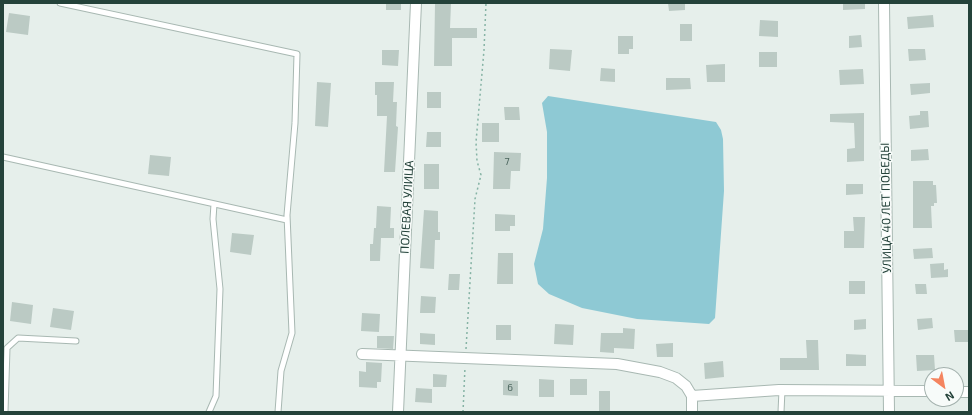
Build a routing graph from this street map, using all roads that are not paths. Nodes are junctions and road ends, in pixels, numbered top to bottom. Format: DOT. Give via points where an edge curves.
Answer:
graph roads {
  1 [pos="60,3"];
  2 [pos="416,3"];
  3 [pos="884,3"];
  4 [pos="3,157"];
  5 [pos="214,204"];
  6 [pos="287,220"];
  7 [pos="76,341"];
  8 [pos="362,354"];
  9 [pos="401,356"];
  10 [pos="782,390"];
  11 [pos="888,391"];
  12 [pos="924,391"];
  13 [pos="692,396"];
  14 [pos="5,412"];
  15 [pos="209,412"];
  16 [pos="278,412"];
  17 [pos="398,412"];
  18 [pos="692,412"];
  19 [pos="781,412"];
  20 [pos="889,412"];
  1 -- 6 [label="lane" via="297,54 295,123"];
  2 -- 9 [label="street, ПОЛЕВАЯ УЛИЦА"];
  3 -- 11 [label="street, УЛИЦА 40 ЛЕТ ПОБЕДЫ"];
  4 -- 5 [label="lane"];
  5 -- 6 [label="lane"];
  5 -- 15 [label="lane" via="220,289 216,396"];
  6 -- 16 [label="lane" via="292,333 281,371"];
  7 -- 14 [label="lane" via="18,338 7,348"];
  8 -- 9 [label="street"];
  9 -- 13 [label="street" via="617,364 660,372 676,378 686,386"];
  9 -- 17 [label="street, ПОЛЕВАЯ УЛИЦА"];
  10 -- 11 [label="street"];
  10 -- 13 [label="street"];
  10 -- 19 [label="lane"];
  11 -- 12 [label="street"];
  11 -- 20 [label="street, УЛИЦА 40 ЛЕТ ПОБЕДЫ"];
  13 -- 18 [label="street"];
}
